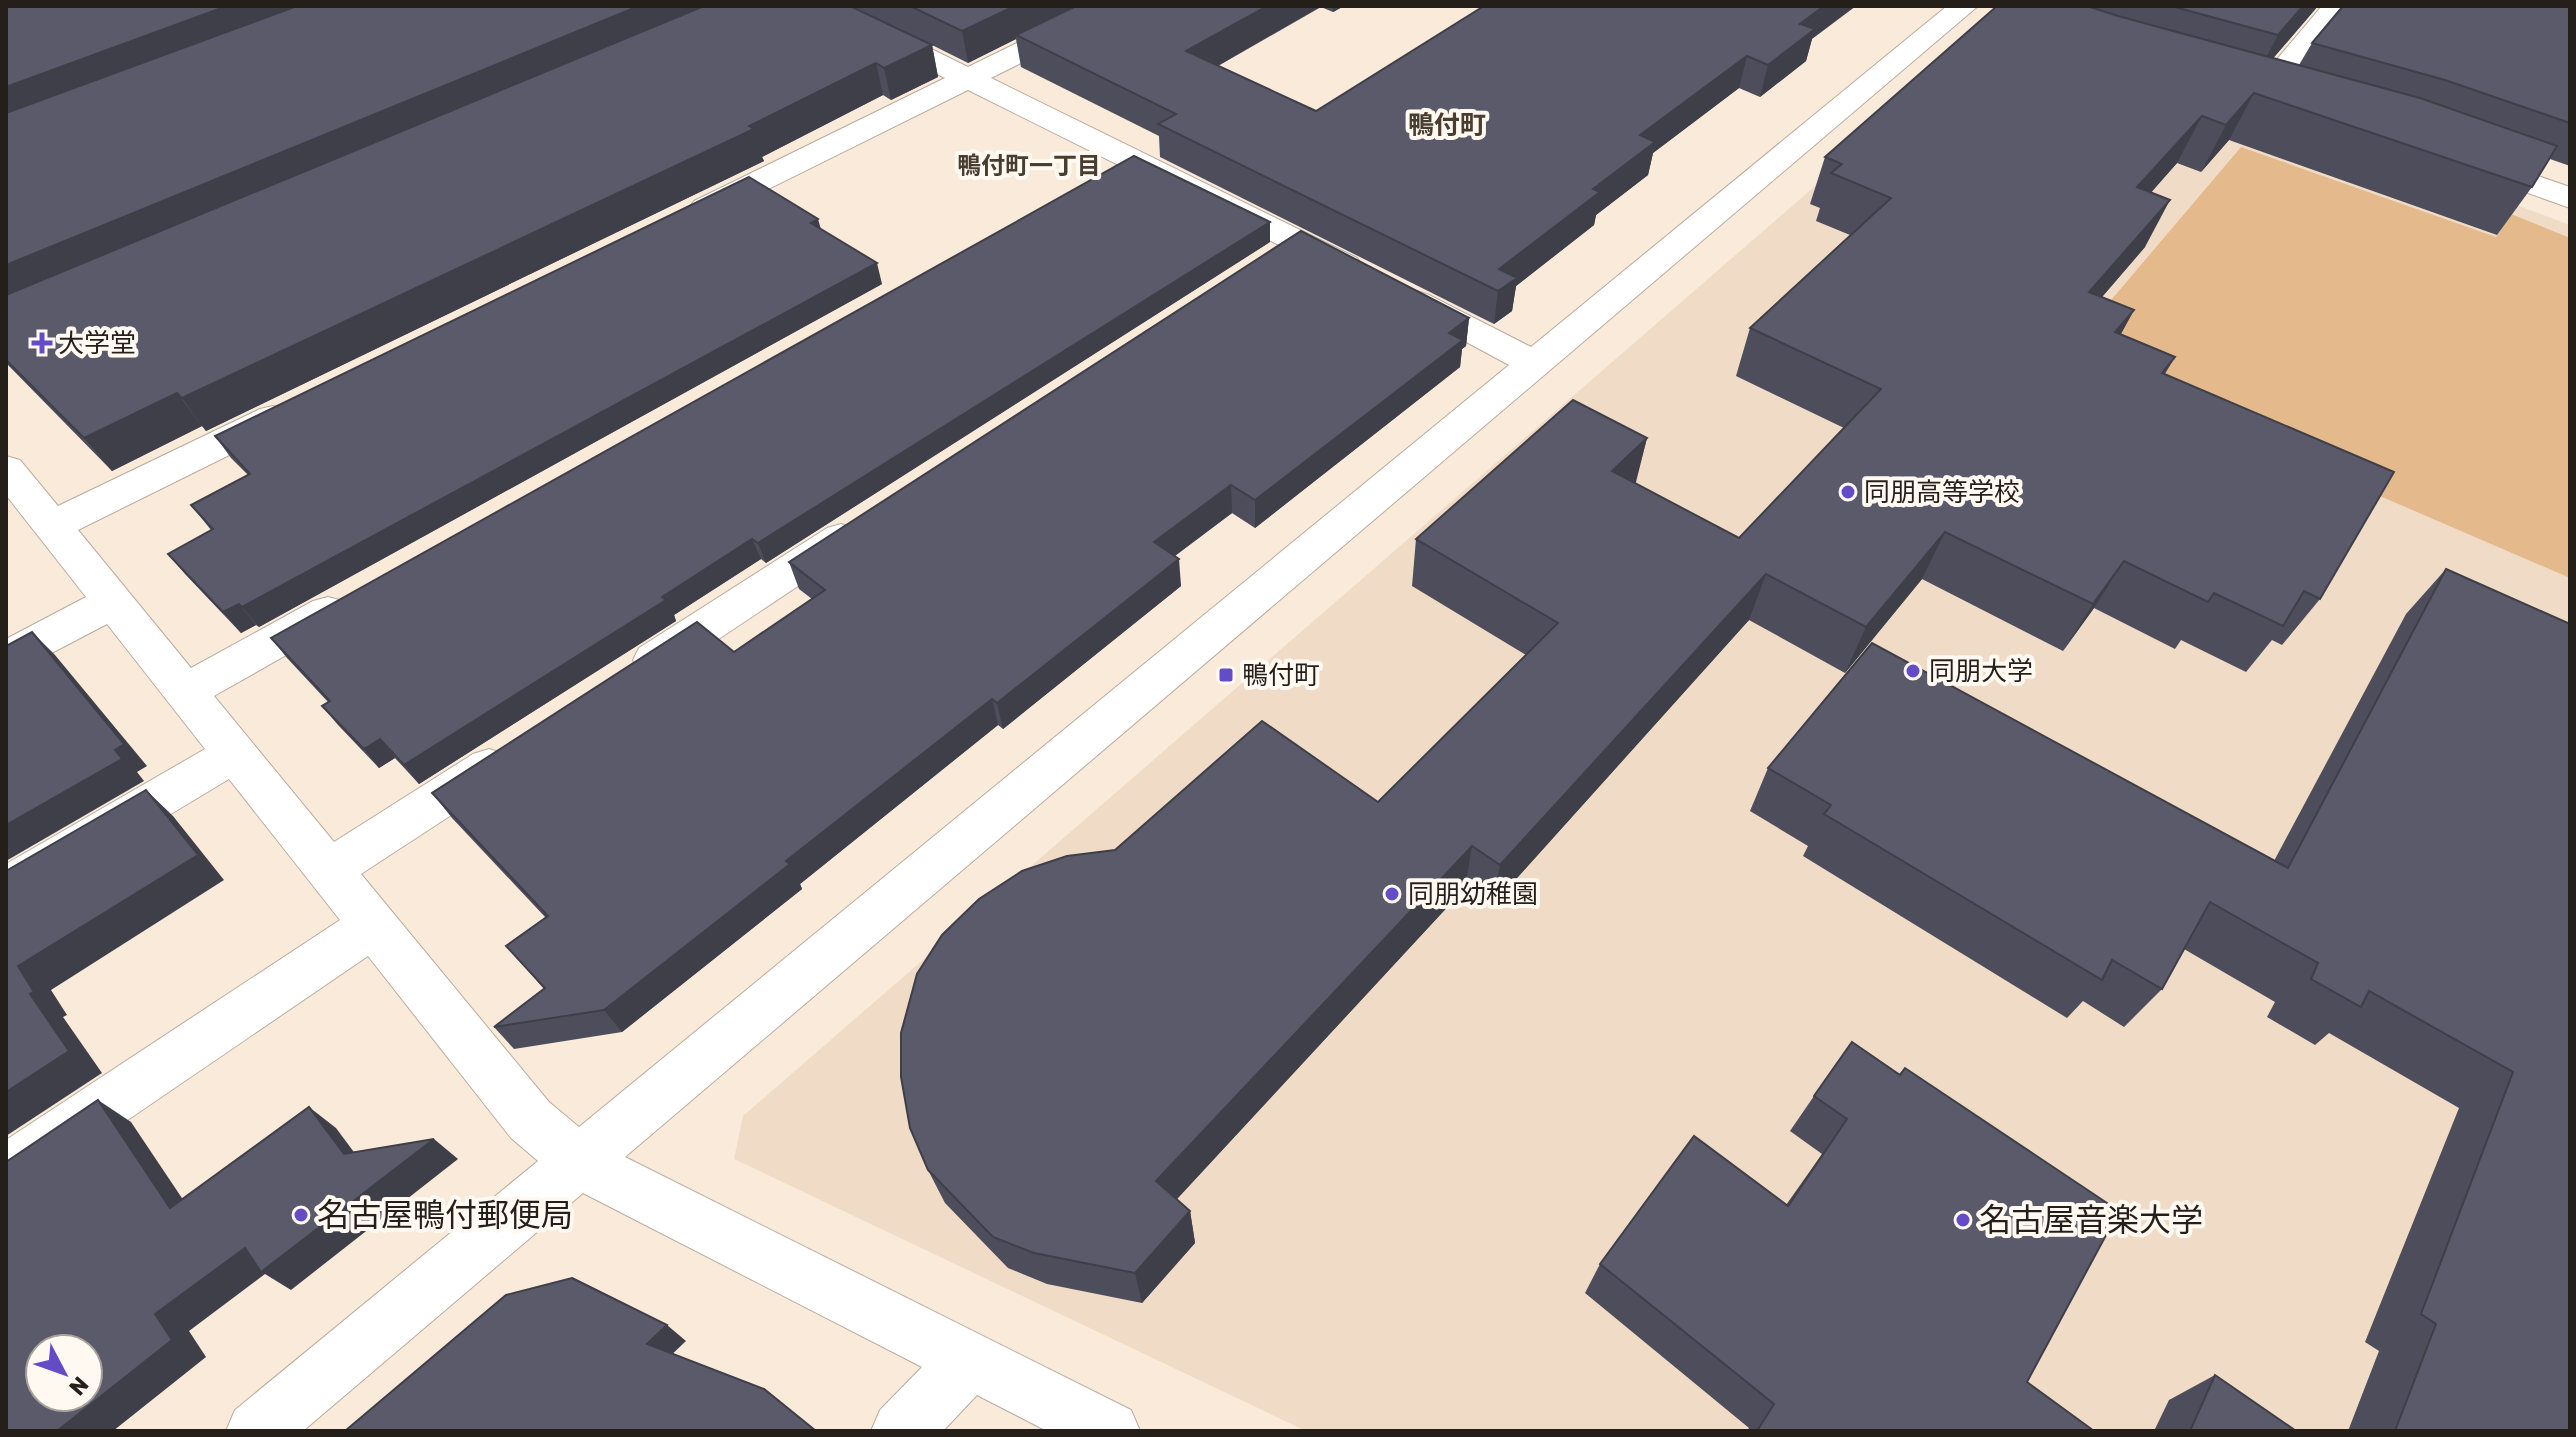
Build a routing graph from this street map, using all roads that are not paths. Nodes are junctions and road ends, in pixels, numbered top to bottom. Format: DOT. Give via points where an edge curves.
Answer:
graph roads {
  1 [pos="822,6"];
  2 [pos="1114,6"];
  3 [pos="2337,6"];
  4 [pos="1973,8"];
  5 [pos="971,79"];
  6 [pos="2230,88"];
  7 [pos="2444,152"];
  8 [pos="1136,160"];
  9 [pos="1095,183"];
  10 [pos="2570,198"];
  11 [pos="678,221"];
  12 [pos="1300,241"];
  13 [pos="1260,267"];
  14 [pos="1535,364"];
  15 [pos="308,401"];
  16 [pos="8,473"];
  17 [pos="874,517"];
  18 [pos="52,526"];
  19 [pos="353,598"];
  20 [pos="113,602"];
  21 [pos="6,658"];
  22 [pos="621,681"];
  23 [pos="186,691"];
  24 [pos="515,750"];
  25 [pos="235,753"];
  26 [pos="329,870"];
  27 [pos="6,888"];
  28 [pos="373,925"];
  29 [pos="581,1163"];
  30 [pos="6,1171"];
  31 [pos="970,1360"];
  32 [pos="256,1431"];
  33 [pos="901,1431"];
  34 [pos="1110,1431"];
  1 -- 5 [label="street"];
  2 -- 5 [label="street"];
  3 -- 6 [label="street" via="2275,100"];
  4 -- 14 [label="street"];
  5 -- 8 [label="street"];
  5 -- 11 [label="street"];
  7 -- 10 [label="street"];
  8 -- 9 [label="street"];
  8 -- 12 [label="street"];
  12 -- 13 [label="street"];
  12 -- 14 [label="street"];
  14 -- 29 [label="street"];
  15 -- 18 [label="street"];
  16 -- 18 [label="street"];
  17 -- 22 [label="street"];
  18 -- 20 [label="street"];
  19 -- 23 [label="street"];
  20 -- 21 [label="street"];
  20 -- 23 [label="street"];
  23 -- 25 [label="street"];
  24 -- 26 [label="street"];
  25 -- 26 [label="street"];
  25 -- 27 [label="street"];
  26 -- 28 [label="street"];
  28 -- 29 [label="street" via="530,1120"];
  28 -- 30 [label="street"];
  29 -- 31 [label="street"];
  29 -- 32 [label="street"];
  31 -- 33 [label="street"];
  31 -- 34 [label="street"];
}
